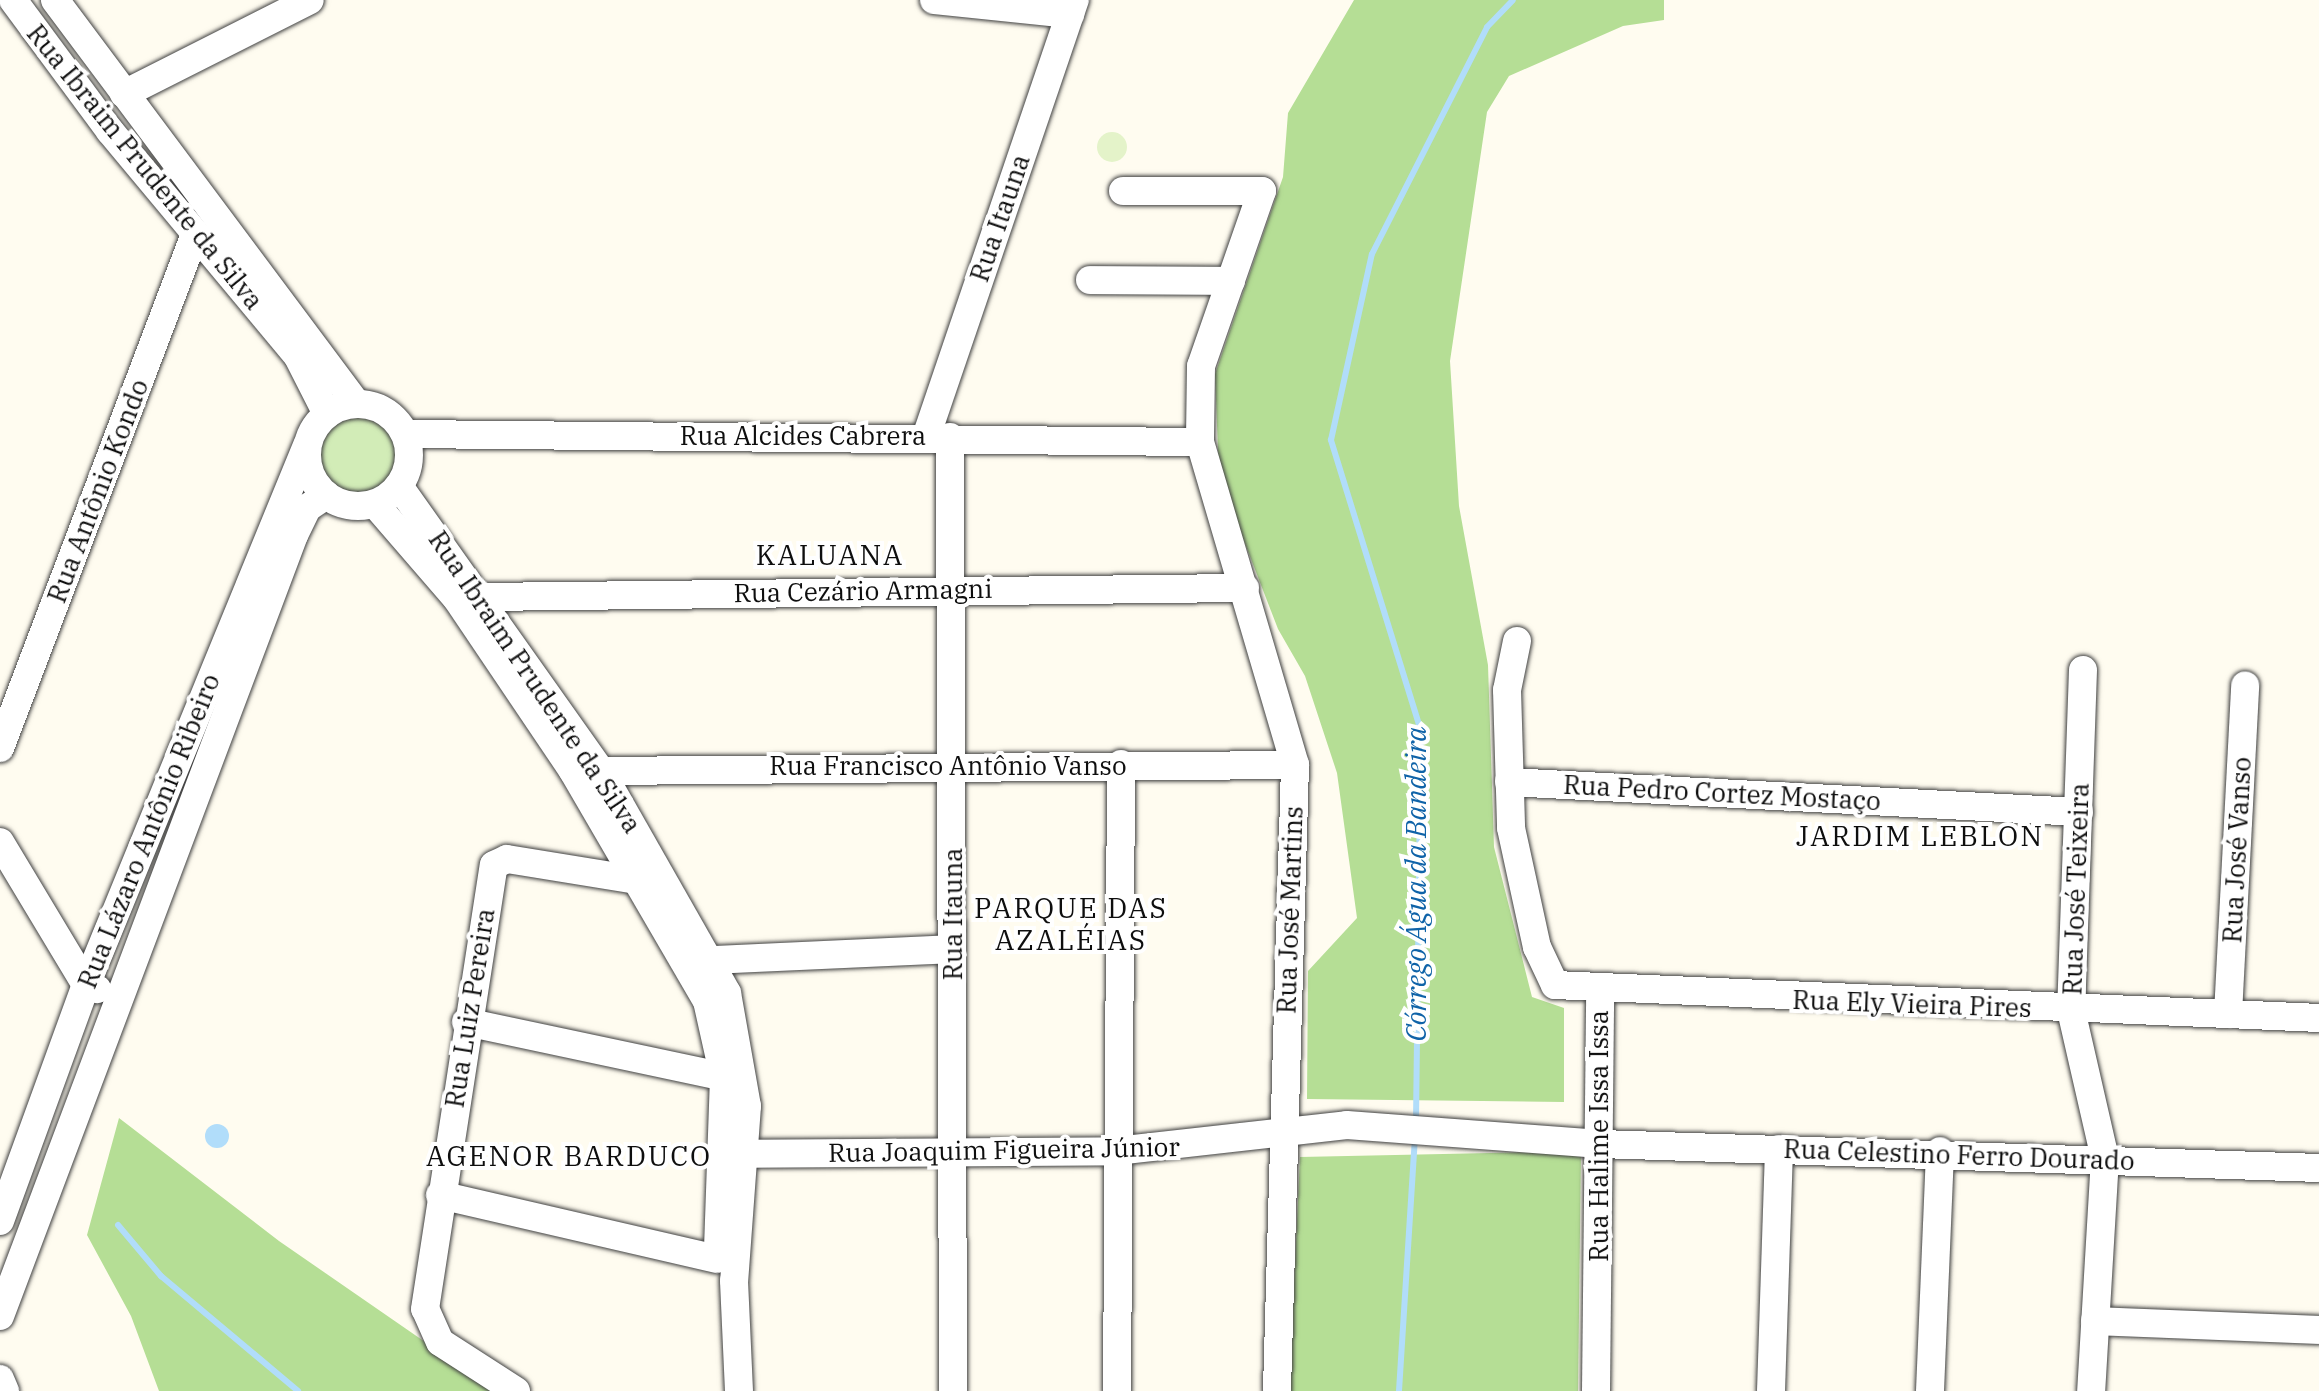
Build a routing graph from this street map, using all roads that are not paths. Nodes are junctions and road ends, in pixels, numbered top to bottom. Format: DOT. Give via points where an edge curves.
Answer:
graph roads {
  1 [pos="13,0"];
  2 [pos="55,0"];
  3 [pos="310,0"];
  4 [pos="934,0"];
  5 [pos="1072,7"];
  6 [pos="124,94"];
  7 [pos="1123,191"];
  8 [pos="195,234"];
  9 [pos="1090,280"];
  10 [pos="1231,281"];
  11 [pos="356,403"];
  12 [pos="327,414"];
  13 [pos="405,434"];
  14 [pos="938,437"];
  15 [pos="1200,442"];
  16 [pos="307,445"];
  17 [pos="399,486"];
  18 [pos="326,495"];
  19 [pos="375,504"];
  20 [pos="1245,588"];
  21 [pos="948,589"];
  22 [pos="482,597"];
  23 [pos="1517,641"];
  24 [pos="2083,670"];
  25 [pos="2245,685"];
  26 [pos="0,748"];
  27 [pos="954,763"];
  28 [pos="1121,764"];
  29 [pos="1295,765"];
  30 [pos="601,771"];
  31 [pos="1509,782"];
  32 [pos="2079,812"];
  33 [pos="0,842"];
  34 [pos="655,883"];
  35 [pos="952,949"];
  36 [pos="713,960"];
  37 [pos="86,985"];
  38 [pos="1600,991"];
  39 [pos="115,995"];
  40 [pos="2071,1010"];
  41 [pos="2228,1014"];
  42 [pos="2319,1018"];
  43 [pos="466,1022"];
  44 [pos="724,1077"];
  45 [pos="1284,1101"];
  46 [pos="1347,1125"];
  47 [pos="1283,1135"];
  48 [pos="1600,1144"];
  49 [pos="955,1147"];
  50 [pos="1779,1149"];
  51 [pos="1116,1151"];
  52 [pos="1940,1151"];
  53 [pos="735,1155"];
  54 [pos="2105,1158"];
  55 [pos="2319,1168"];
  56 [pos="440,1195"];
  57 [pos="0,1221"];
  58 [pos="717,1259"];
  59 [pos="0,1316"];
  60 [pos="2095,1321"];
  61 [pos="2319,1330"];
  62 [pos="0,1379"];
  63 [pos="5,1391"];
  64 [pos="516,1391"];
  65 [pos="719,1391"];
  66 [pos="739,1391"];
  67 [pos="953,1391"];
  68 [pos="1117,1391"];
  69 [pos="1277,1391"];
  70 [pos="1596,1391"];
  71 [pos="1771,1391"];
  72 [pos="1930,1391"];
  73 [pos="2091,1391"];
  1 -- 8 [label="street, Rua Ibraim Prudente da Silva"];
  2 -- 6 [label="street, Rua Ibraim Prudente da Silva"];
  3 -- 6 [label="street"];
  4 -- 5 [label="street"];
  5 -- 14 [label="street, Rua Itauna"];
  6 -- 11 [label="street, Rua Ibraim Prudente da Silva"];
  7 -- 10 [label="street, Rua José Martins" via="1262,191"];
  8 -- 12 [label="street, Rua Ibraim Prudente da Silva" via="298,357"];
  8 -- 26 [label="street, Rua Antônio Kondo"];
  9 -- 10 [label="street"];
  10 -- 15 [label="street, Rua José Martins" via="1201,366"];
  11 -- 12 [label="street"];
  11 -- 13 [label="street" via="383,409"];
  12 -- 16 [label="street"];
  13 -- 14 [label="street, Rua Alcides Cabrera"];
  13 -- 17 [label="street" via="409,463"];
  14 -- 15 [label="street, Rua Alcides Cabrera"];
  14 -- 21 [label="street, Rua Itauna"];
  15 -- 20 [label="street, Rua José Martins"];
  16 -- 18 [label="street" via="308,469"];
  16 -- 37 [label="street, Rua Lázaro Antônio Ribeiro"];
  17 -- 19 [label="street"];
  17 -- 22 [label="street, Rua Ibraim Prudente da Silva"];
  18 -- 19 [label="street" via="341,503"];
  18 -- 39 [label="street" via="307,508 294,535"];
  19 -- 34 [label="street, Rua Ibraim Prudente da Silva" via="457,599"];
  20 -- 21 [label="street, Rua Cezário Armagni"];
  20 -- 29 [label="street, Rua José Martins"];
  21 -- 22 [label="street, Rua Cezário Armagni"];
  21 -- 27 [label="street, Rua Itauna"];
  22 -- 30 [label="street, Rua Ibraim Prudente da Silva"];
  23 -- 31 [label="street, Rua Halime Issa Issa" via="1507,690"];
  24 -- 32 [label="street, Rua José Teixeira"];
  25 -- 41 [label="street, Rua José Vanso"];
  27 -- 28 [label="street, Rua Francisco Antônio Vanso"];
  27 -- 30 [label="street, Rua Francisco Antônio Vanso"];
  27 -- 35 [label="street, Rua Itauna"];
  28 -- 29 [label="street, Rua Francisco Antônio Vanso"];
  28 -- 51 [label="street"];
  29 -- 45 [label="street, Rua José Martins"];
  30 -- 34 [label="street, Rua Ibraim Prudente da Silva"];
  31 -- 32 [label="street, Rua Pedro Cortez Mostaço"];
  31 -- 38 [label="street, Rua Halime Issa Issa" via="1516,855 1541,963 1555,985"];
  32 -- 40 [label="street, Rua José Teixeira"];
  33 -- 37 [label="street"];
  34 -- 36 [label="street, Rua Ibraim Prudente da Silva"];
  34 -- 43 [label="street, Rua Luiz Pereira" via="497,861"];
  34 -- 44 [label="street, Rua Ibraim Prudente da Silva" via="707,1001"];
  35 -- 36 [label="street"];
  35 -- 49 [label="street, Rua Itauna"];
  36 -- 53 [label="street, Rua Ibraim Prudente da Silva" via="740,1045"];
  37 -- 39 [label="street"];
  37 -- 57 [label="street, Rua Lázaro Antônio Ribeiro"];
  38 -- 40 [label="street, Rua Ely Vieira Pires"];
  38 -- 48 [label="street, Rua Halime Issa Issa"];
  39 -- 59 [label="street"];
  40 -- 41 [label="street, Rua Ely Vieira Pires"];
  40 -- 54 [label="street, Rua José Teixeira"];
  41 -- 42 [label="street, Rua Ely Vieira Pires"];
  43 -- 44 [label="street"];
  43 -- 56 [label="street, Rua Luiz Pereira"];
  44 -- 53 [label="street, Rua Ibraim Prudente da Silva"];
  45 -- 46 [label="street"];
  45 -- 47 [label="street, Rua José Martins"];
  46 -- 47 [label="street, Rua Joaquim Figueira Júnior"];
  46 -- 48 [label="street, Rua Celestino Ferro Dourado"];
  47 -- 51 [label="street, Rua Joaquim Figueira Júnior"];
  47 -- 69 [label="street, Rua José Martins"];
  48 -- 50 [label="street, Rua Celestino Ferro Dourado"];
  48 -- 70 [label="street, Rua Halime Issa Issa"];
  49 -- 51 [label="street, Rua Joaquim Figueira Júnior"];
  49 -- 53 [label="street, Rua Joaquim Figueira Júnior"];
  49 -- 67 [label="street, Rua Itauna"];
  50 -- 52 [label="street, Rua Celestino Ferro Dourado"];
  50 -- 71 [label="street"];
  51 -- 68 [label="street"];
  52 -- 54 [label="street, Rua Celestino Ferro Dourado"];
  52 -- 72 [label="street"];
  53 -- 58 [label="street, Rua Ibraim Prudente da Silva"];
  53 -- 66 [label="street, Rua Ibraim Prudente da Silva"];
  54 -- 55 [label="street, Rua Celestino Ferro Dourado"];
  54 -- 60 [label="street, Rua José Teixeira"];
  56 -- 58 [label="street"];
  56 -- 64 [label="street, Rua Luiz Pereira" via="425,1309 440,1342"];
  58 -- 65 [label="street, Rua Ibraim Prudente da Silva"];
  60 -- 61 [label="street"];
  60 -- 73 [label="street, Rua José Teixeira"];
  62 -- 63 [label="street"];
}
